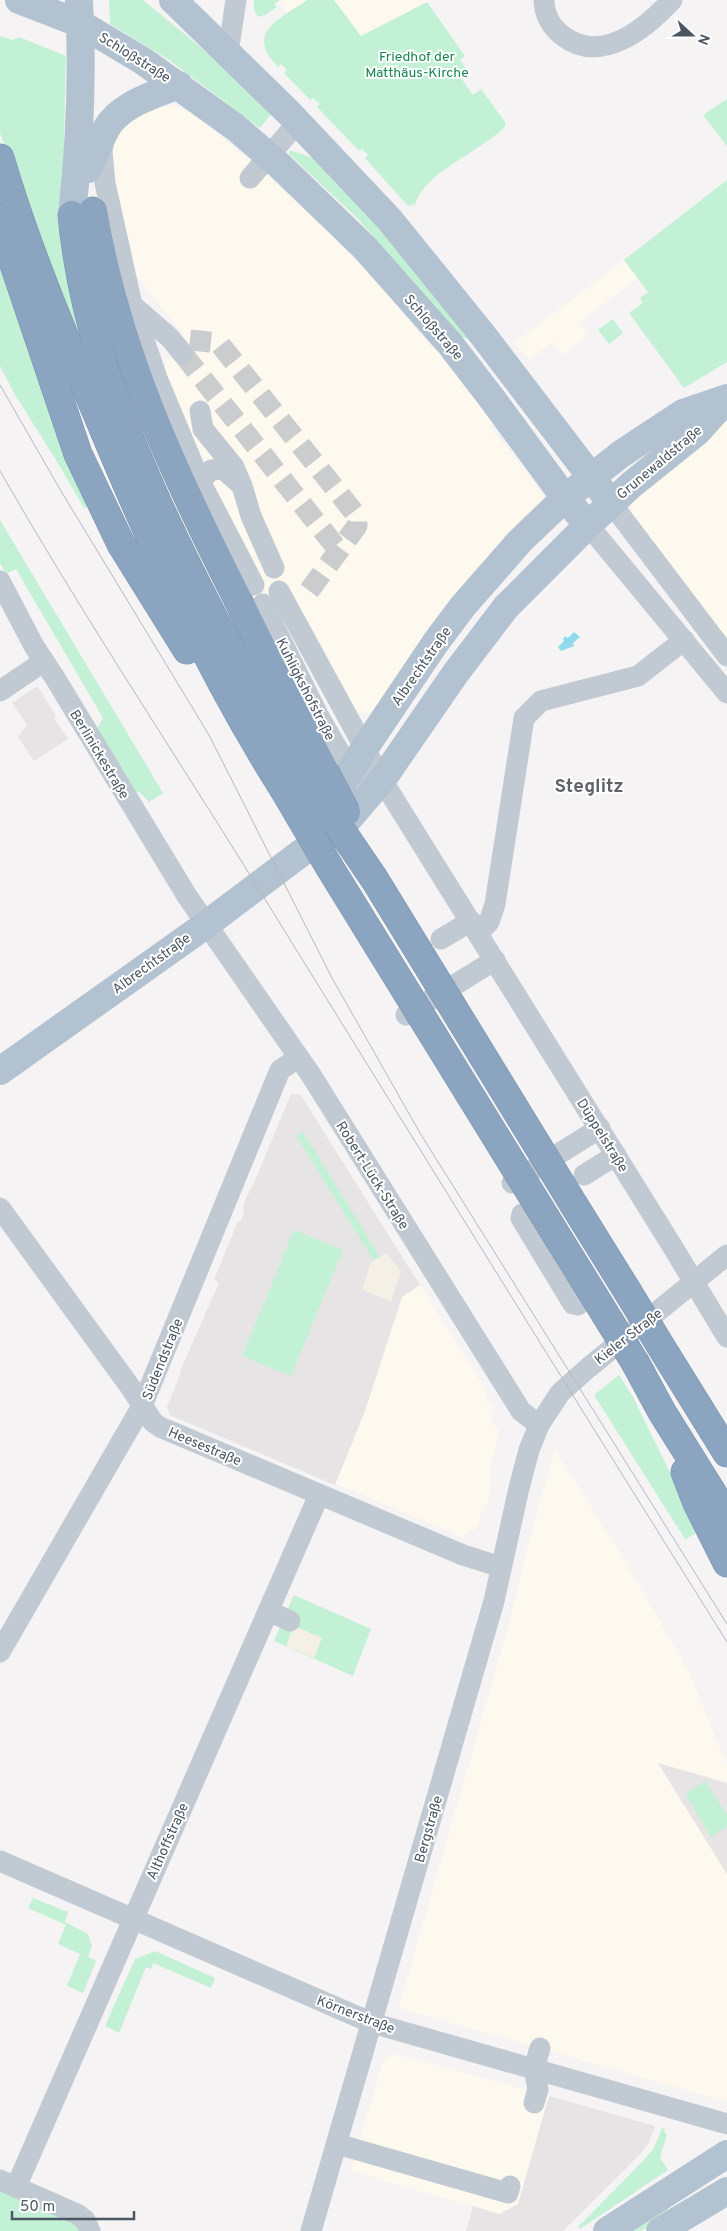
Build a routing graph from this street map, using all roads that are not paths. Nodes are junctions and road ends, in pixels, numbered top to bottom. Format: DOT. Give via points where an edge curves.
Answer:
graph roads {
  1 [pos="19,0"];
  2 [pos="236,0"];
  3 [pos="544,0"];
  4 [pos="672,0"];
  5 [pos="183,3"];
  6 [pos="47,5"];
  7 [pos="80,12"];
  8 [pos="228,53"];
  9 [pos="179,85"];
  10 [pos="293,118"];
  11 [pos="263,152"];
  12 [pos="0,158"];
  13 [pos="94,166"];
  14 [pos="250,178"];
  15 [pos="82,213"];
  16 [pos="0,223"];
  17 [pos="132,305"];
  18 [pos="150,357"];
  19 [pos="727,399"];
  20 [pos="200,411"];
  21 [pos="592,476"];
  22 [pos="200,480"];
  23 [pos="137,482"];
  24 [pos="242,486"];
  25 [pos="565,498"];
  26 [pos="611,503"];
  27 [pos="588,525"];
  28 [pos="274,568"];
  29 [pos="0,581"];
  30 [pos="254,585"];
  31 [pos="298,607"];
  32 [pos="276,630"];
  33 [pos="684,640"];
  34 [pos="428,654"];
  35 [pos="727,656"];
  36 [pos="43,662"];
  37 [pos="456,674"];
  38 [pos="0,691"];
  39 [pos="727,693"];
  40 [pos="343,710"];
  41 [pos="323,724"];
  42 [pos="261,752"];
  43 [pos="358,761"];
  44 [pos="382,780"];
  45 [pos="301,853"];
  46 [pos="375,880"];
  47 [pos="207,924"];
  48 [pos="475,927"];
  49 [pos="441,939"];
  50 [pos="495,960"];
  51 [pos="406,1015"];
  52 [pos="298,1058"];
  53 [pos="0,1071"];
  54 [pos="600,1128"];
  55 [pos="616,1155"];
  56 [pos="584,1175"];
  57 [pos="512,1183"];
  58 [pos="0,1208"];
  59 [pos="522,1214"];
  60 [pos="727,1255"];
  61 [pos="694,1282"];
  62 [pos="578,1305"];
  63 [pos="727,1337"];
  64 [pos="687,1387"];
  65 [pos="142,1406"];
  66 [pos="662,1412"];
  67 [pos="539,1425"];
  68 [pos="727,1427"];
  69 [pos="727,1453"];
  70 [pos="319,1495"];
  71 [pos="727,1516"];
  72 [pos="727,1563"];
  73 [pos="501,1567"];
  74 [pos="268,1611"];
  75 [pos="290,1621"];
  76 [pos="0,1652"];
  77 [pos="0,1861"];
  78 [pos="133,1920"];
  79 [pos="372,2023"];
  80 [pos="540,2048"];
  81 [pos="534,2069"];
  82 [pos="534,2103"];
  83 [pos="727,2124"];
  84 [pos="337,2144"];
  85 [pos="727,2154"];
  86 [pos="8,2184"];
  87 [pos="510,2186"];
  88 [pos="727,2191"];
  89 [pos="670,2225"];
  90 [pos="90,2231"];
  91 [pos="312,2231"];
  92 [pos="607,2231"];
  1 -- 6 [label="main road, Schloßstraße"];
  2 -- 8 [label="street"];
  3 -- 4 [label="street" via="546,16 561,34 573,43 596,48 635,32"];
  5 -- 8 [label="main road"];
  6 -- 7 [label="main road, Schloßstraße"];
  7 -- 9 [label="main road, Schloßstraße"];
  7 -- 13 [label="main road, Schloßstraße"];
  8 -- 10 [label="main road"];
  9 -- 11 [label="main road, Schloßstraße"];
  9 -- 13 [label="main road" via="128,107 106,128"];
  10 -- 11 [label="street"];
  10 -- 21 [label="main road" via="389,220"];
  11 -- 14 [label="street"];
  11 -- 25 [label="main road, Schloßstraße" via="364,248 450,344"];
  12 -- 23 [label="highway" via="60,328"];
  13 -- 15 [label="main road"];
  13 -- 17 [label="street"];
  15 -- 23 [label="highway" via="78,269 95,342"];
  15 -- 46 [label="highway, bridge" via="106,276 138,382 172,466 296,717 360,838"];
  16 -- 42 [label="highway" via="78,454 121,544 208,683"];
  17 -- 18 [label="street"];
  17 -- 18 [label="street" via="181,344"];
  18 -- 22 [label="street"];
  19 -- 21 [label="main road, Grunewaldstraße" via="683,413"];
  19 -- 26 [label="main road, Grunewaldstraße" via="697,432"];
  20 -- 24 [label="street" via="203,429 234,467"];
  21 -- 25 [label="main road, Grunewaldstraße"];
  21 -- 26 [label="main road"];
  22 -- 24 [label="street" via="211,470 223,469"];
  22 -- 30 [label="street"];
  23 -- 42 [label="highway" via="161,563"];
  23 -- 46 [label="highway, bridge" via="307,780"];
  24 -- 28 [label="street" via="251,516"];
  25 -- 27 [label="main road, Schloßstraße"];
  25 -- 34 [label="main road, Albrechtstraße" via="490,574"];
  26 -- 27 [label="main road, Grunewaldstraße"];
  26 -- 35 [label="street"];
  27 -- 33 [label="street, Schloßstraße"];
  27 -- 37 [label="main road, Albrechtstraße" via="506,607"];
  29 -- 36 [label="street, Berlinickestraße"];
  31 -- 32 [label="street"];
  31 -- 32 [label="street, Kuhligkshofstraße" via="272,598"];
  31 -- 40 [label="street, Kuhligkshofstraße"];
  32 -- 41 [label="street, Kuhligkshofstraße"];
  33 -- 39 [label="street, Schloßstraße"];
  33 -- 48 [label="street" via="638,676 541,701 524,718 495,904 488,922"];
  34 -- 37 [label="street"];
  34 -- 43 [label="main road, Albrechtstraße"];
  36 -- 38 [label="street"];
  36 -- 47 [label="street, Berlinickestraße"];
  37 -- 44 [label="main road, Albrechtstraße"];
  40 -- 41 [label="street"];
  40 -- 43 [label="street, Kuhligkshofstraße"];
  41 -- 43 [label="street, Kuhligkshofstraße"];
  42 -- 66 [label="highway, bridge" via="636,1364"];
  43 -- 44 [label="street, Düppelstraße"];
  43 -- 45 [label="main road, Albrechtstraße"];
  44 -- 45 [label="main road, Albrechtstraße" via="340,829"];
  44 -- 48 [label="street, Düppelstraße"];
  45 -- 47 [label="main road, Albrechtstraße"];
  46 -- 64 [label="highway, bridge"];
  47 -- 52 [label="street, Robert-Lück-Straße"];
  47 -- 53 [label="main road, Albrechtstraße"];
  48 -- 49 [label="street"];
  48 -- 50 [label="street, Düppelstraße"];
  50 -- 51 [label="street"];
  50 -- 54 [label="street, Düppelstraße"];
  52 -- 65 [label="street, Südendstraße" via="280,1070"];
  52 -- 67 [label="street, Robert-Lück-Straße" via="521,1411"];
  54 -- 55 [label="street, Düppelstraße"];
  54 -- 57 [label="street"];
  55 -- 56 [label="street"];
  55 -- 61 [label="street, Düppelstraße"];
  58 -- 65 [label="street, Heesestraße"];
  59 -- 62 [label="street" via="521,1218 573,1304"];
  60 -- 61 [label="street, Kieler Straße"];
  61 -- 63 [label="street, Düppelstraße"];
  61 -- 67 [label="street, Kieler Straße" via="560,1393"];
  64 -- 68 [label="highway"];
  64 -- 69 [label="highway"];
  65 -- 70 [label="street, Heesestraße" via="160,1427"];
  65 -- 76 [label="street, Südendstraße"];
  66 -- 71 [label="highway"];
  66 -- 72 [label="highway" via="697,1504"];
  67 -- 73 [label="street, Bergstraße" via="529,1450"];
  70 -- 73 [label="street, Heesestraße" via="463,1555"];
  70 -- 74 [label="street, Althoffstraße"];
  73 -- 79 [label="street, Bergstraße" via="492,1610"];
  74 -- 75 [label="street"];
  74 -- 78 [label="street, Althoffstraße"];
  77 -- 78 [label="street, Körnerstraße"];
  78 -- 79 [label="street, Körnerstraße"];
  78 -- 86 [label="street, Althoffstraße"];
  79 -- 81 [label="street, Körnerstraße"];
  79 -- 84 [label="street, Bergstraße"];
  80 -- 81 [label="street"];
  81 -- 82 [label="street" via="538,2089"];
  81 -- 83 [label="street, Körnerstraße"];
  84 -- 87 [label="street" via="508,2193"];
  84 -- 91 [label="street, Bergstraße"];
  85 -- 92 [label="main road"];
  86 -- 90 [label="street" via="77,2214 85,2220"];
  88 -- 89 [label="main road"];
}
